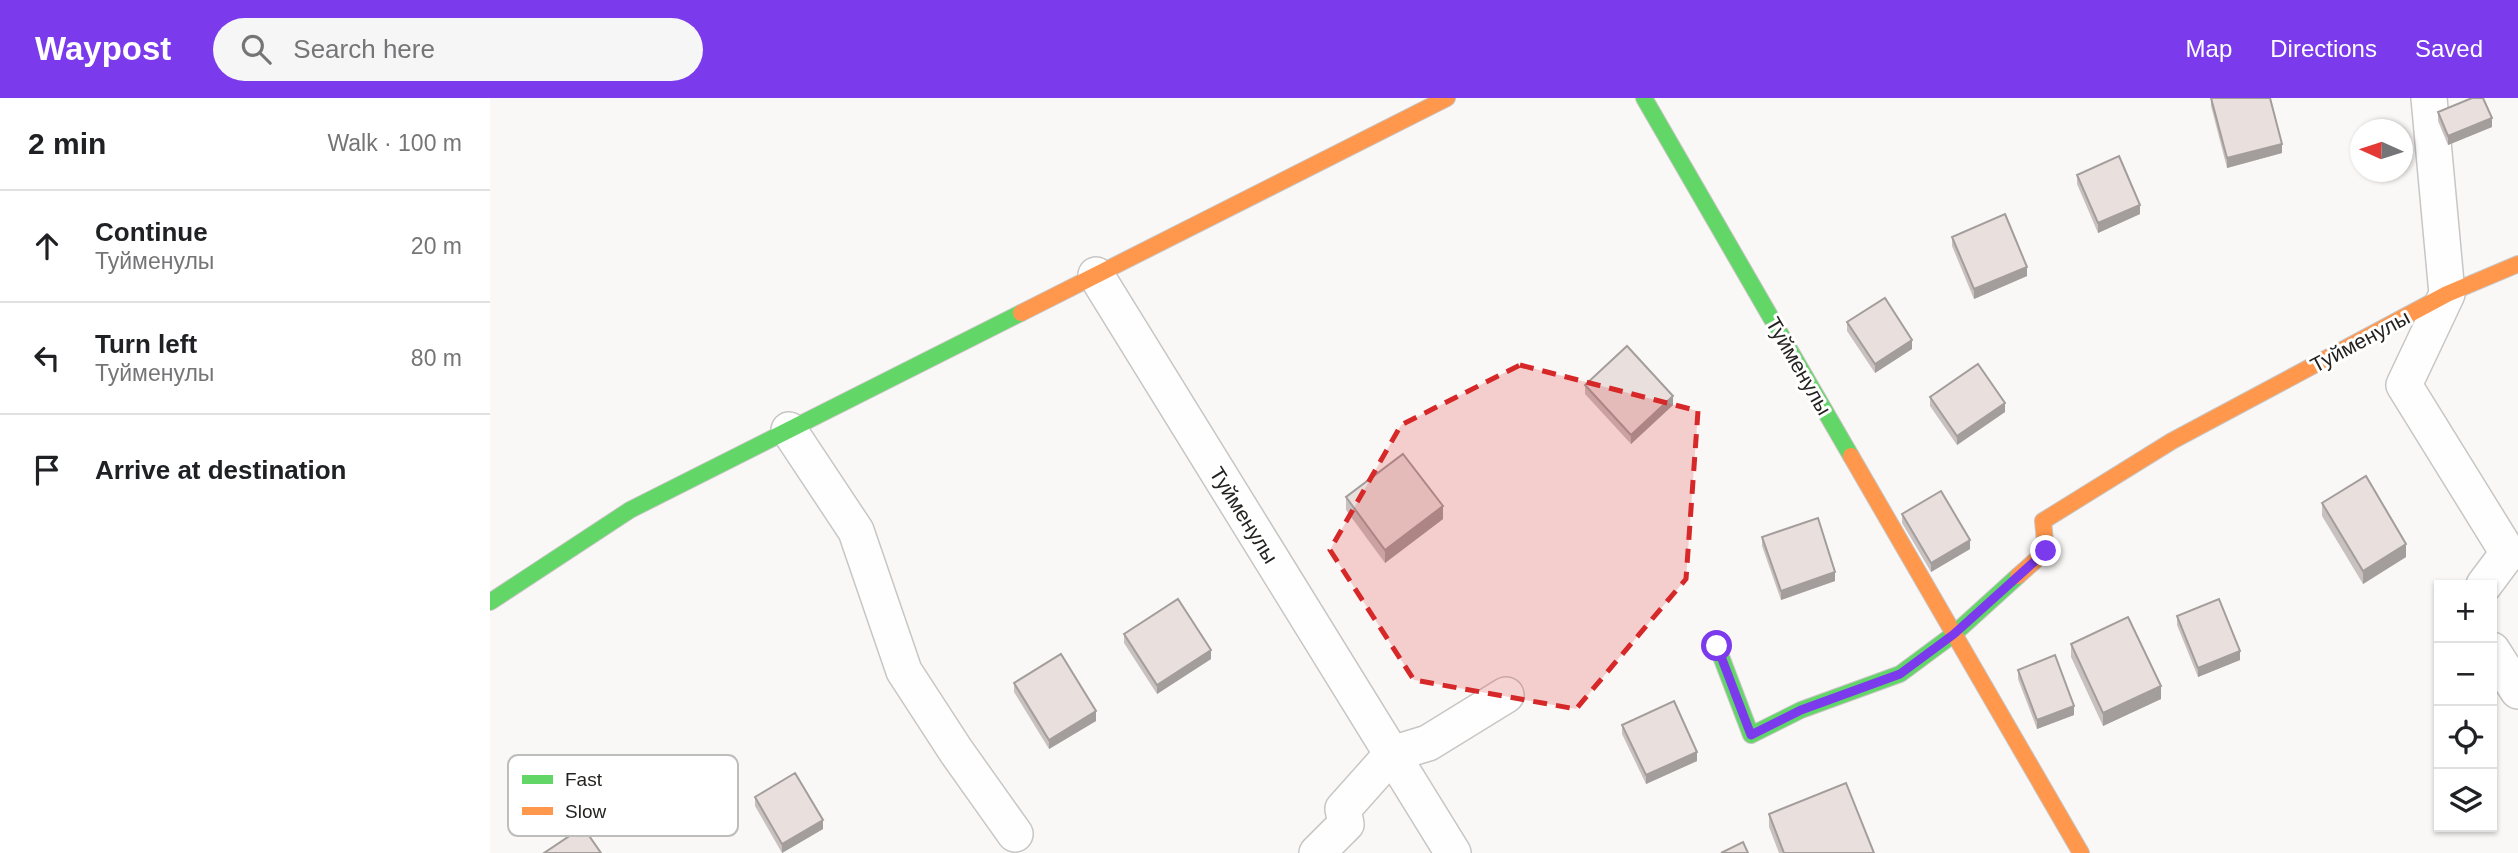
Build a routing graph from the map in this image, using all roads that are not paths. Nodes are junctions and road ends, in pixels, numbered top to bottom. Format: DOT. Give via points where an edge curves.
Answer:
graph roads {
  1 [pos="1447,98"];
  2 [pos="1644,98"];
  3 [pos="2429,98"];
  4 [pos="2518,264"];
  5 [pos="1096,275"];
  6 [pos="2447,294"];
  7 [pos="789,430"];
  8 [pos="2488,580"];
  9 [pos="490,602"];
  10 [pos="1954,634"];
  11 [pos="1717,646"];
  12 [pos="2497,658"];
  13 [pos="2518,691"];
  14 [pos="1506,695"];
  15 [pos="1392,754"];
  16 [pos="1015,834"];
  17 [pos="1317,853"];
  18 [pos="1453,853"];
  19 [pos="2081,853"];
  1 -- 5 [label="street"];
  2 -- 10 [label="street, Туйменулы"];
  3 -- 6 [label="street"];
  4 -- 6 [label="street, Туйменулы"];
  5 -- 7 [label="street"];
  5 -- 15 [label="street, Туйменулы"];
  6 -- 8 [label="street, Туйменулы" via="2404,384 2508,553"];
  6 -- 10 [label="street, Туйменулы" via="2172,440 2043,521 2046,551"];
  7 -- 9 [label="street" via="630,510"];
  7 -- 16 [label="street" via="856,531 904,671"];
  10 -- 11 [label="street, Туйменулы" via="1900,674 1801,710 1751,735"];
  10 -- 19 [label="street, Туйменулы"];
  12 -- 13 [label="street"];
  14 -- 15 [label="street" via="1428,743"];
  15 -- 17 [label="street" via="1343,808 1346,824"];
  15 -- 18 [label="street, Туйменулы"];
}
